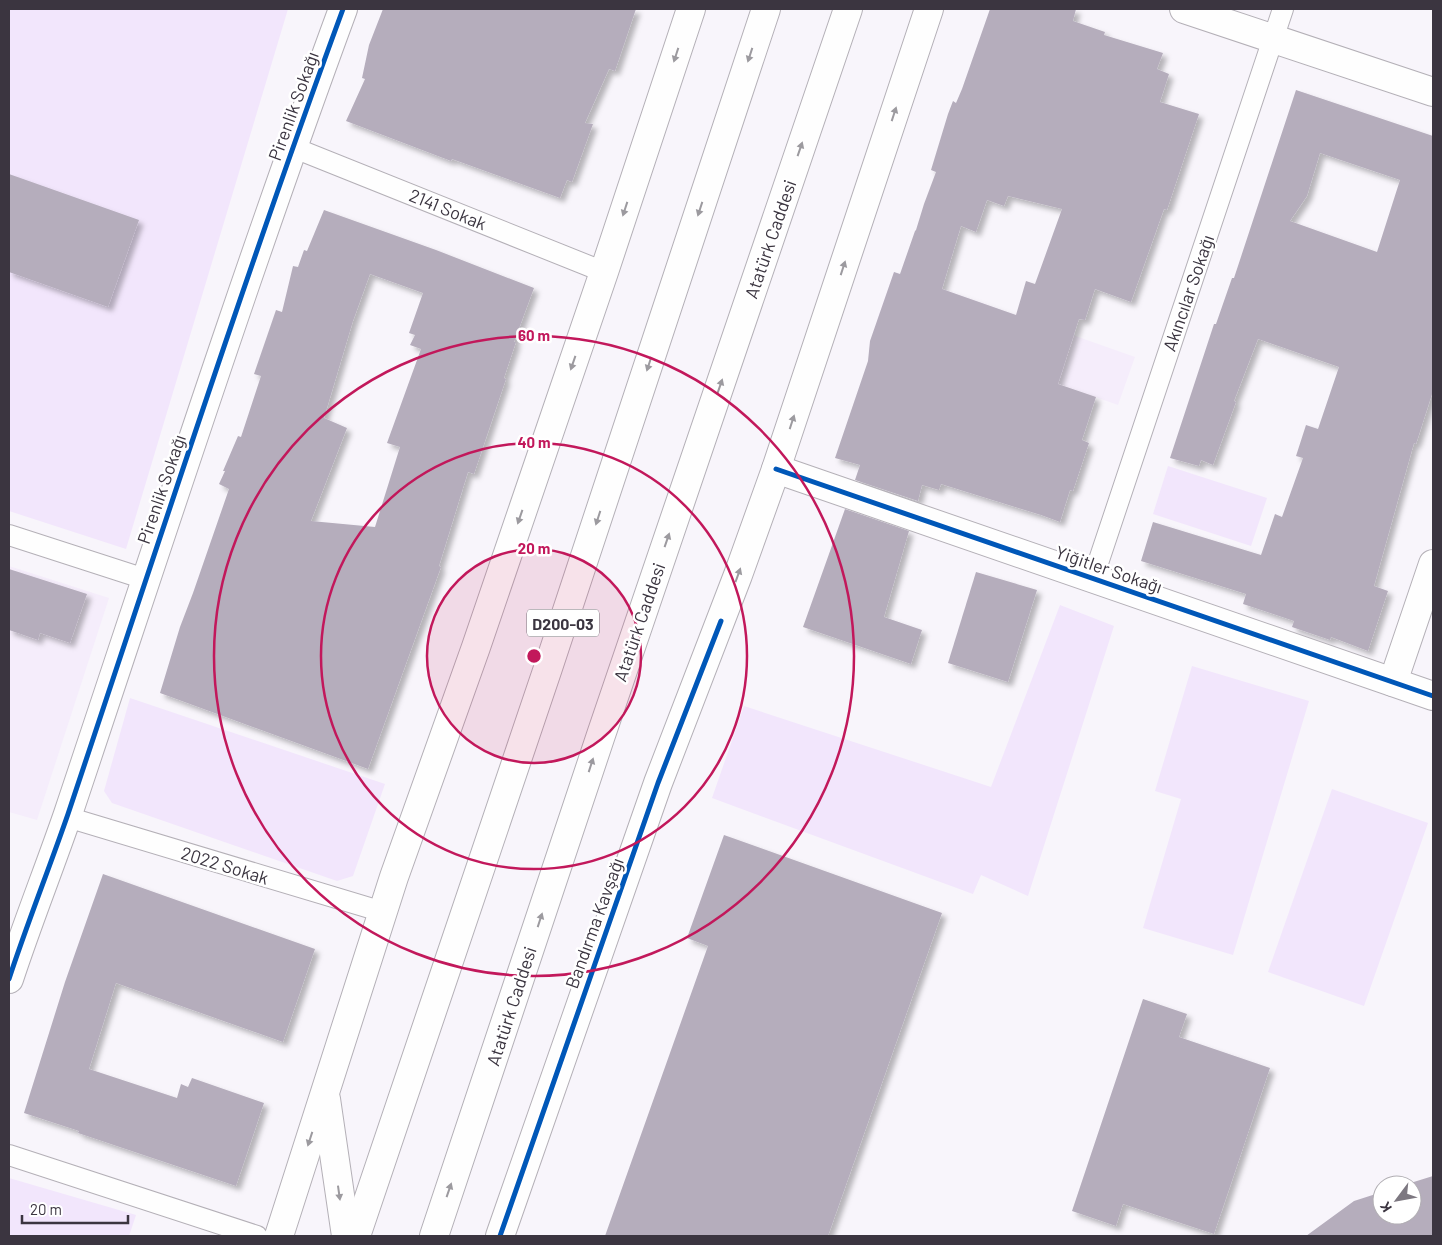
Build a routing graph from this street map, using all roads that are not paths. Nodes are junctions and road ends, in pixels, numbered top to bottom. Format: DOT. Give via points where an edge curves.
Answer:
graph roads {
  1 [pos="343,9"];
  2 [pos="691,9"];
  3 [pos="766,9"];
  4 [pos="848,9"];
  5 [pos="929,9"];
  6 [pos="1184,9"];
  7 [pos="1283,9"];
  8 [pos="1273,39"];
  9 [pos="1433,92"];
  10 [pos="292,147"];
  11 [pos="604,272"];
  12 [pos="776,469"];
  13 [pos="9,535"];
  14 [pos="1433,564"];
  15 [pos="1093,578"];
  16 [pos="145,579"];
  17 [pos="1393,682"];
  18 [pos="1433,696"];
  19 [pos="67,817"];
  20 [pos="383,912"];
  21 [pos="13,951"];
  22 [pos="9,979"];
  23 [pos="325,1093"];
  24 [pos="9,1156"];
  25 [pos="257,1236"];
  26 [pos="279,1236"];
  27 [pos="346,1236"];
  28 [pos="356,1236"];
  29 [pos="434,1236"];
  30 [pos="500,1236"];
  1 -- 10 [label="main road, Pirenlik Sokağı"];
  2 -- 11 [label="main road, one-way"];
  3 -- 28 [label="main road, D200-03, one-way"];
  29 -- 4 [label="main road, Atatürk Caddesi, one-way"];
  12 -- 5 [label="main road, one-way"];
  6 -- 8 [label="main road"];
  7 -- 8 [label="lane, Akıncılar Sokağı"];
  8 -- 9 [label="main road"];
  8 -- 15 [label="lane, Akıncılar Sokağı"];
  10 -- 11 [label="lane, 2141 Sokak"];
  10 -- 16 [label="main road, Pirenlik Sokağı"];
  11 -- 20 [label="main road, one-way"];
  12 -- 15 [label="main road, Yiğitler Sokağı"];
  30 -- 12 [label="main road, Bandırma Kavşağı, one-way" via="658,783"];
  13 -- 16 [label="lane"];
  14 -- 17 [label="main road"];
  15 -- 17 [label="main road, Yiğitler Sokağı"];
  16 -- 19 [label="main road, Pirenlik Sokağı"];
  17 -- 18 [label="main road, Yiğitler Sokağı"];
  19 -- 20 [label="lane, 2022 Sokak"];
  19 -- 21 [label="main road, Pirenlik Sokağı"];
  20 -- 23 [label="main road"];
  21 -- 22 [label="main road, Pirenlik Sokağı"];
  23 -- 26 [label="main road, one-way"];
  23 -- 27 [label="main road, one-way"];
  24 -- 25 [label="lane"];
}
